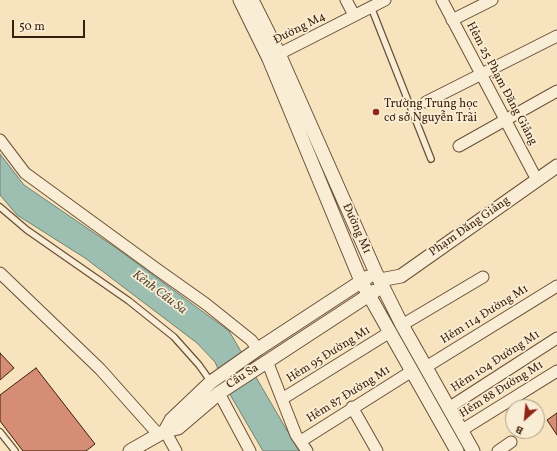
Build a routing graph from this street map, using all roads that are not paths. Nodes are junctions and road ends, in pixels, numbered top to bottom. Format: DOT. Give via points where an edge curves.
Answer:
graph roads {
  1 [pos="240,0"];
  2 [pos="252,0"];
  3 [pos="346,0"];
  4 [pos="385,0"];
  5 [pos="442,0"];
  6 [pos="492,0"];
  7 [pos="371,7"];
  8 [pos="354,16"];
  9 [pos="452,20"];
  10 [pos="557,36"];
  11 [pos="274,56"];
  12 [pos="482,75"];
  13 [pos="557,91"];
  14 [pos="426,102"];
  15 [pos="505,120"];
  16 [pos="0,140"];
  17 [pos="459,146"];
  18 [pos="431,158"];
  19 [pos="557,166"];
  20 [pos="537,180"];
  21 [pos="0,207"];
  22 [pos="0,273"];
  23 [pos="484,277"];
  24 [pos="380,280"];
  25 [pos="361,281"];
  26 [pos="557,286"];
  27 [pos="368,295"];
  28 [pos="402,325"];
  29 [pos="390,332"];
  30 [pos="557,338"];
  31 [pos="258,349"];
  32 [pos="267,361"];
  33 [pos="426,367"];
  34 [pos="412,371"];
  35 [pos="557,371"];
  36 [pos="215,387"];
  37 [pos="282,399"];
  38 [pos="352,407"];
  39 [pos="450,407"];
  40 [pos="462,430"];
  41 [pos="0,432"];
  42 [pos="161,432"];
  43 [pos="300,441"];
  44 [pos="510,442"];
  45 [pos="15,451"];
  46 [pos="130,451"];
  47 [pos="176,451"];
  48 [pos="250,451"];
  49 [pos="307,451"];
  50 [pos="377,451"];
  51 [pos="457,451"];
  52 [pos="473,451"];
  53 [pos="498,451"];
  1 -- 11 [label="street, Đường M1"];
  2 -- 11 [label="street, Đường M1"];
  3 -- 8 [label="street"];
  4 -- 7 [label="street, Đường M4"];
  5 -- 9 [label="street, Hẻm 25 Phạm Đăng Giảng"];
  6 -- 9 [label="street"];
  7 -- 8 [label="street, Đường M4"];
  7 -- 18 [label="lane"];
  8 -- 11 [label="street, Đường M4"];
  9 -- 12 [label="street, Hẻm 25 Phạm Đăng Giảng"];
  10 -- 12 [label="street"];
  11 -- 24 [label="street, Đường M1"];
  11 -- 25 [label="street, Đường M1"];
  12 -- 14 [label="street"];
  12 -- 15 [label="street, Hẻm 25 Phạm Đăng Giảng"];
  13 -- 15 [label="street"];
  15 -- 17 [label="street"];
  15 -- 20 [label="street, Hẻm 25 Phạm Đăng Giảng"];
  16 -- 31 [label="street" via="25,173 206,304 251,340"];
  19 -- 20 [label="street, Phạm Đăng Giảng"];
  20 -- 24 [label="street, Phạm Đăng Giảng" via="401,276"];
  21 -- 36 [label="lane" via="27,230 174,337 200,365"];
  22 -- 42 [label="street"];
  23 -- 28 [label="street"];
  24 -- 25 [label="street, Phạm Đăng Giảng"];
  24 -- 27 [label="street, Phạm Đăng Giảng"];
  24 -- 28 [label="street, Đường M1"];
  25 -- 27 [label="street, Đường M1"];
  25 -- 31 [label="street, Phạm Đăng Giảng"];
  26 -- 33 [label="street, Hẻm 114 Đường M1"];
  27 -- 29 [label="street, Đường M1"];
  27 -- 32 [label="street, Phạm Đăng Giảng"];
  28 -- 33 [label="street, Đường M1"];
  29 -- 34 [label="street, Đường M1"];
  29 -- 37 [label="street, Hẻm 95 Đường M1"];
  30 -- 39 [label="street, Hẻm 104 Đường M1"];
  31 -- 36 [label="street, Cầu Sa"];
  32 -- 36 [label="street, Cầu Sa"];
  32 -- 37 [label="street"];
  33 -- 39 [label="street, Đường M1"];
  34 -- 38 [label="street, Hẻm 87 Đường M1"];
  34 -- 51 [label="street, Đường M1"];
  35 -- 40 [label="street, Hẻm 88 Đường M1"];
  36 -- 42 [label="street" via="178,428"];
  36 -- 48 [label="street"];
  37 -- 43 [label="street"];
  38 -- 43 [label="street, Hẻm 87 Đường M1"];
  38 -- 50 [label="street"];
  39 -- 40 [label="street, Đường M1"];
  40 -- 52 [label="street, Đường M1"];
  41 -- 45 [label="lane"];
  42 -- 46 [label="street"];
  42 -- 47 [label="street"];
  43 -- 49 [label="street"];
  44 -- 53 [label="street"];
}
